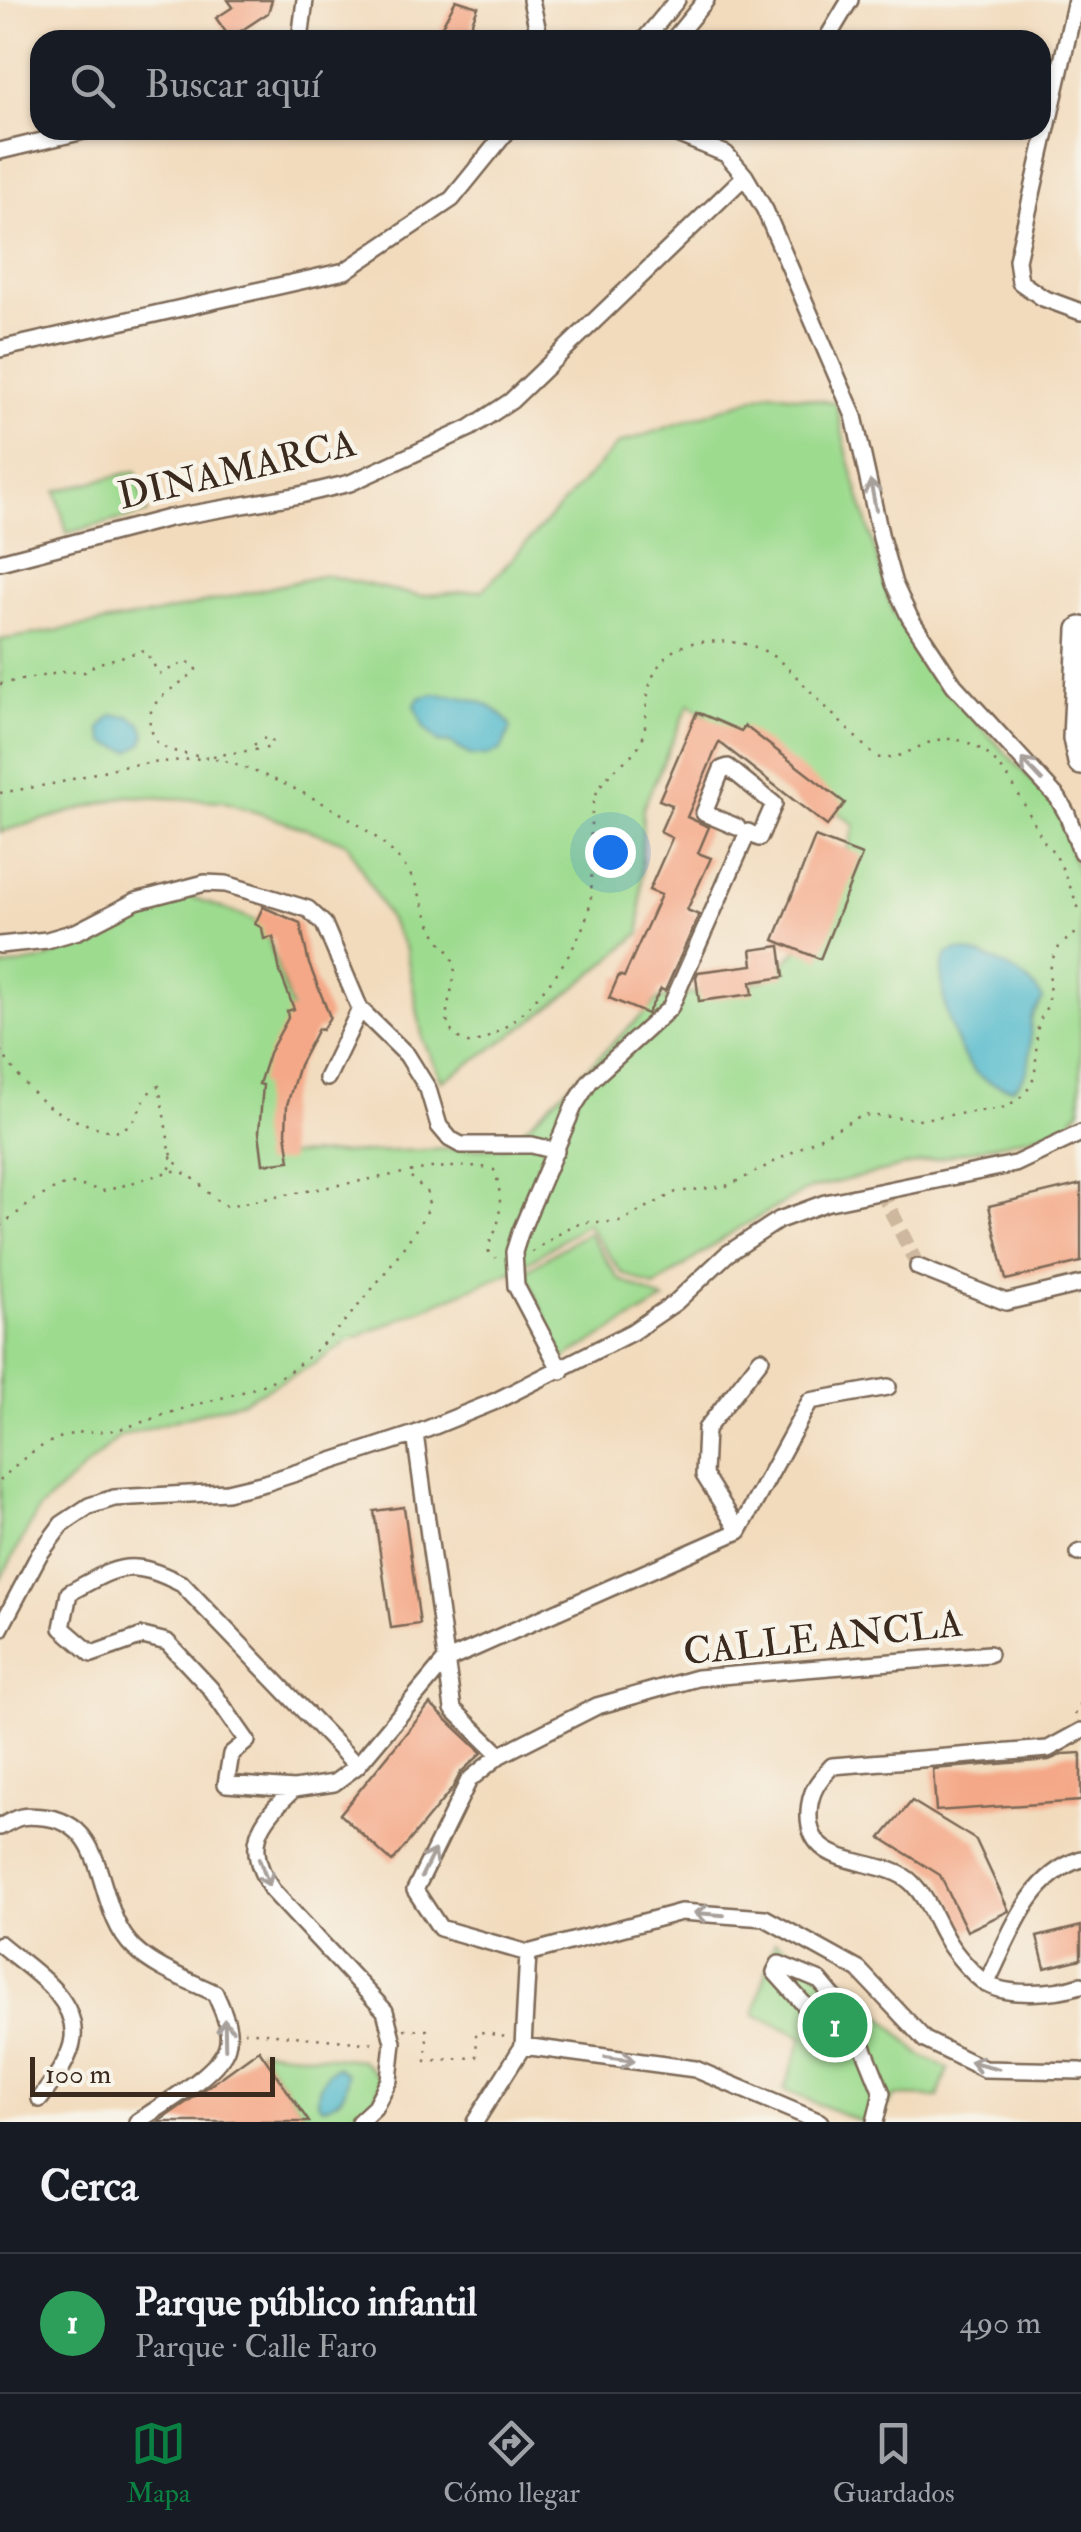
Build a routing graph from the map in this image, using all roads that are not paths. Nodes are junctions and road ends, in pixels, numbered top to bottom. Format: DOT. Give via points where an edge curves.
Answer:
graph roads {
  1 [pos="305,0"];
  2 [pos="531,0"];
  3 [pos="678,0"];
  4 [pos="706,0"];
  5 [pos="850,0"];
  6 [pos="1076,0"];
  7 [pos="301,30"];
  8 [pos="538,30"];
  9 [pos="652,30"];
  10 [pos="681,30"];
  11 [pos="832,30"];
  12 [pos="1051,108"];
  13 [pos="46,140"];
  14 [pos="500,140"];
  15 [pos="692,140"];
  16 [pos="1044,140"];
  17 [pos="0,151"];
  18 [pos="744,176"];
  19 [pos="1081,312"];
  20 [pos="0,349"];
  21 [pos="0,562"];
  22 [pos="1081,630"];
  23 [pos="1081,762"];
  24 [pos="737,827"];
  25 [pos="1081,852"];
  26 [pos="0,944"];
  27 [pos="360,1009"];
  28 [pos="327,1078"];
  29 [pos="1081,1133"];
  30 [pos="556,1151"];
  31 [pos="918,1267"];
  32 [pos="1081,1284"];
  33 [pos="761,1360"];
  34 [pos="561,1370"];
  35 [pos="888,1387"];
  36 [pos="415,1434"];
  37 [pos="740,1532"];
  38 [pos="0,1629"];
  39 [pos="989,1654"];
  40 [pos="445,1661"];
  41 [pos="1081,1730"];
  42 [pos="500,1755"];
  43 [pos="357,1766"];
  44 [pos="294,1789"];
  45 [pos="0,1827"];
  46 [pos="1081,1859"];
  47 [pos="0,1944"];
  48 [pos="528,1953"];
  49 [pos="986,1984"];
  50 [pos="1081,1986"];
  51 [pos="827,2044"];
  52 [pos="523,2046"];
  53 [pos="1081,2072"];
  54 [pos="40,2100"];
  55 [pos="137,2122"];
  56 [pos="360,2122"];
  57 [pos="475,2122"];
  58 [pos="820,2122"];
  59 [pos="875,2122"];
  1 -- 7 [label="street"];
  2 -- 8 [label="street"];
  3 -- 9 [label="street"];
  4 -- 10 [label="street"];
  5 -- 11 [label="street"];
  6 -- 12 [label="street"];
  13 -- 17 [label="street"];
  14 -- 20 [label="street" via="452,199 346,271"];
  15 -- 18 [label="street" via="726,154"];
  16 -- 19 [label="street" via="1016,260 1020,282"];
  18 -- 21 [label="street, DINAMARCA" via="512,401 470,428 350,483 170,518"];
  25 -- 18 [label="street, one-way" via="1058,798 954,684 910,618 894,584 840,376"];
  22 -- 23 [label="main road"];
  24 -- 30 [label="street" via="704,812 728,767 774,804 767,821 759,838 748,832 670,1008 590,1081"];
  26 -- 27 [label="street" via="78,931 171,890 226,884 308,909 324,924"];
  27 -- 28 [label="street"];
  27 -- 30 [label="street" via="407,1055 450,1139"];
  29 -- 34 [label="street" via="1015,1164 825,1203 779,1220 727,1254 676,1302"];
  30 -- 34 [label="street" via="520,1233 513,1268"];
  31 -- 32 [label="street" via="1006,1302"];
  33 -- 37 [label="street" via="706,1430 704,1475"];
  34 -- 36 [label="street"];
  35 -- 37 [label="street" via="810,1401"];
  36 -- 38 [label="street" via="228,1492 114,1498 89,1506 62,1524 39,1555"];
  36 -- 40 [label="street"];
  37 -- 40 [label="street"];
  39 -- 42 [label="street, CALLE ANCLA" via="697,1678 597,1706"];
  40 -- 42 [label="street" via="452,1709"];
  40 -- 43 [label="street"];
  41 -- 49 [label="street" via="1048,1749 832,1766 816,1783 808,1826 818,1842 840,1859 910,1880 950,1946"];
  48 -- 42 [label="street, CALLE ANCLA, one-way" via="440,1928 415,1890 469,1780"];
  43 -- 44 [label="street" via="334,1783"];
  43 -- 44 [label="street" via="182,1584 149,1567 114,1568 69,1593 62,1628 92,1654 143,1636 167,1642 210,1688 247,1741 231,1754 226,1784"];
  44 -- 56 [label="street, one-way" via="270,1812 258,1836 258,1870 386,2011 393,2042 389,2080"];
  55 -- 45 [label="street, one-way" via="214,2067 227,2048 228,2025 215,1993 133,1947 110,1915 92,1848 75,1826 20,1815"];
  46 -- 49 [label="street" via="1036,1886"];
  47 -- 54 [label="street" via="61,1997 72,2018 74,2040"];
  48 -- 52 [label="street"];
  53 -- 48 [label="street, one-way" via="984,2069 925,2040 859,1970 765,1918 680,1912"];
  49 -- 50 [label="street" via="1026,1993"];
  51 -- 59 [label="street" via="819,2021 775,1972 779,1964 820,1980 852,2019 882,2093"];
  52 -- 57 [label="street"];
  52 -- 58 [label="street, one-way" via="695,2069"];
}
